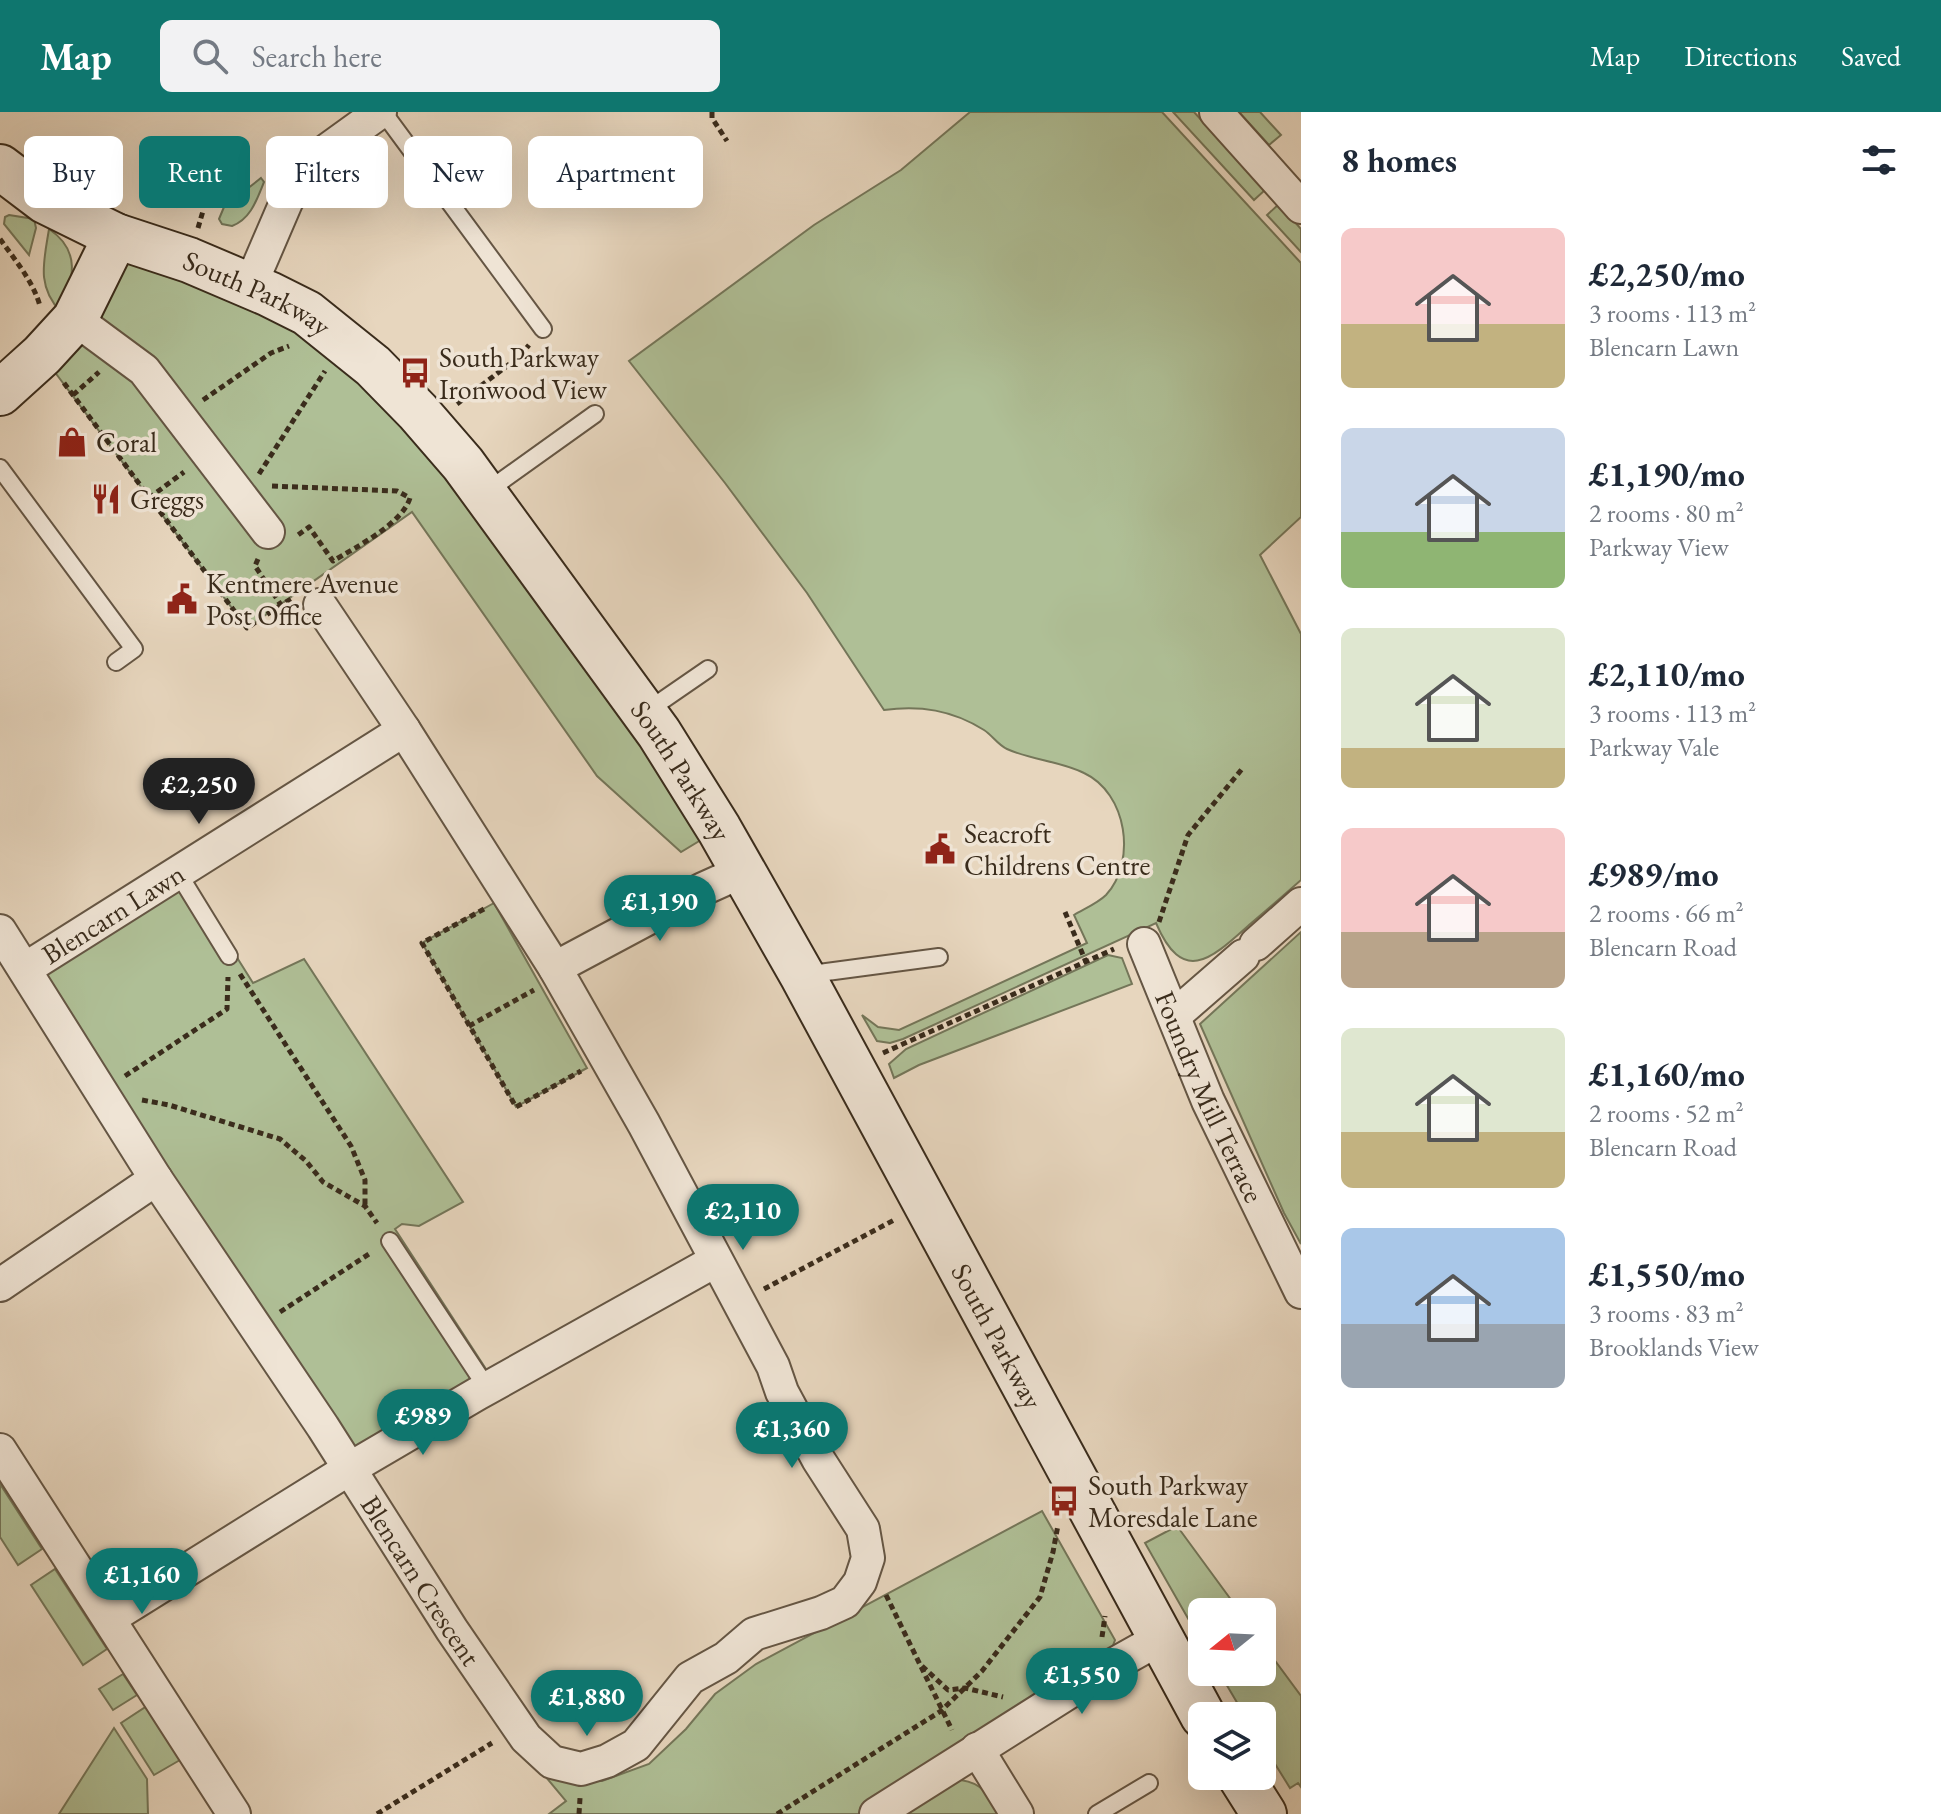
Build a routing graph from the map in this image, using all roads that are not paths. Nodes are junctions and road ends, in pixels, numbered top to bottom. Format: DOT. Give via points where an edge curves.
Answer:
graph roads {
  1 [pos="382,112"];
  2 [pos="1216,112"];
  3 [pos="0,167"];
  4 [pos="1301,207"];
  5 [pos="116,236"];
  6 [pos="250,286"];
  7 [pos="75,319"];
  8 [pos="543,329"];
  9 [pos="0,393"];
  10 [pos="595,414"];
  11 [pos="0,468"];
  12 [pos="485,493"];
  13 [pos="274,545"];
  14 [pos="309,608"];
  15 [pos="116,662"];
  16 [pos="708,669"];
  17 [pos="645,713"];
  18 [pos="404,730"];
  19 [pos="743,871"];
  20 [pos="178,873"];
  21 [pos="1301,904"];
  22 [pos="0,931"];
  23 [pos="1144,944"];
  24 [pos="229,956"];
  25 [pos="939,957"];
  26 [pos="25,969"];
  27 [pos="557,972"];
  28 [pos="802,975"];
  29 [pos="1174,1016"];
  30 [pos="156,1179"];
  31 [pos="390,1241"];
  32 [pos="715,1261"];
  33 [pos="0,1285"];
  34 [pos="1301,1292"];
  35 [pos="487,1388"];
  36 [pos="0,1450"];
  37 [pos="349,1469"];
  38 [pos="110,1618"];
  39 [pos="1161,1638"];
  40 [pos="1195,1702"];
  41 [pos="972,1752"];
  42 [pos="1149,1783"];
  43 [pos="1249,1790"];
  44 [pos="226,1811"];
  45 [pos="876,1814"];
  46 [pos="1017,1814"];
  47 [pos="1097,1814"];
  48 [pos="1264,1814"];
  1 -- 6 [label="street" via="319,156 287,200"];
  1 -- 8 [label="lane"];
  2 -- 4 [label="street"];
  3 -- 5 [label="street, South Parkway" via="45,201"];
  5 -- 6 [label="street, South Parkway"];
  5 -- 7 [label="street"];
  6 -- 12 [label="street, South Parkway" via="307,313 373,366"];
  7 -- 9 [label="street"];
  7 -- 13 [label="street" via="144,370 244,490"];
  10 -- 12 [label="lane"];
  11 -- 15 [label="lane" via="134,649"];
  12 -- 17 [label="street, South Parkway"];
  14 -- 18 [label="street"];
  16 -- 17 [label="lane"];
  17 -- 19 [label="street, South Parkway"];
  18 -- 20 [label="street, Blencarn Lawn"];
  18 -- 27 [label="street"];
  19 -- 27 [label="street"];
  19 -- 28 [label="street, South Parkway"];
  20 -- 24 [label="lane"];
  20 -- 26 [label="street, Blencarn Lawn"];
  21 -- 29 [label="street"];
  22 -- 26 [label="street, Blencarn Crescent"];
  23 -- 29 [label="street, Foundry Mill Terrace"];
  25 -- 28 [label="lane"];
  26 -- 30 [label="street, Blencarn Crescent" via="116,1090"];
  27 -- 32 [label="street"];
  28 -- 39 [label="street, South Parkway"];
  29 -- 34 [label="street, Foundry Mill Terrace" via="1208,1101"];
  30 -- 33 [label="street"];
  30 -- 37 [label="street, Blencarn Crescent"];
  31 -- 35 [label="lane"];
  32 -- 35 [label="street"];
  32 -- 37 [label="street, Blencarn Crescent" via="811,1445 863,1529 868,1558 860,1582 845,1602 754,1634 690,1678 636,1745 581,1769 552,1762 526,1738"];
  35 -- 37 [label="street"];
  36 -- 38 [label="street"];
  37 -- 38 [label="street"];
  38 -- 44 [label="street"];
  39 -- 40 [label="street, South Parkway"];
  39 -- 41 [label="street"];
  41 -- 45 [label="street"];
  41 -- 46 [label="street"];
  42 -- 47 [label="lane"];
  43 -- 48 [label="street"];
}
